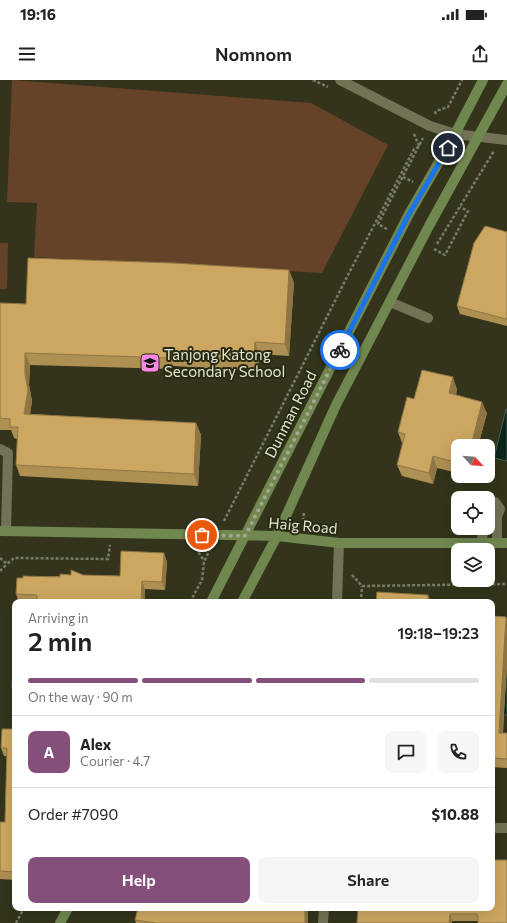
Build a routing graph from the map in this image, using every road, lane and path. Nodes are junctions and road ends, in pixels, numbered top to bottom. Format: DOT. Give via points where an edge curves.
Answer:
graph roads {
  1 [pos="340,80"];
  2 [pos="462,80"];
  3 [pos="483,80"];
  4 [pos="507,84"];
  5 [pos="436,111"];
  6 [pos="455,134"];
  7 [pos="478,138"];
  8 [pos="503,140"];
  9 [pos="468,211"];
  10 [pos="378,224"];
  11 [pos="434,249"];
  12 [pos="431,255"];
  13 [pos="390,302"];
  14 [pos="428,318"];
  15 [pos="0,449"];
  16 [pos="503,503"];
  17 [pos="304,511"];
  18 [pos="495,515"];
  19 [pos="226,516"];
  20 [pos="495,523"];
  21 [pos="308,526"];
  22 [pos="3,531"];
  23 [pos="483,535"];
  24 [pos="245,536"];
  25 [pos="277,536"];
  26 [pos="339,543"];
  27 [pos="451,543"];
  28 [pos="481,543"];
  29 [pos="502,543"];
  30 [pos="118,545"];
  31 [pos="188,548"];
  32 [pos="0,558"];
  33 [pos="338,560"];
  34 [pos="7,564"];
  35 [pos="0,571"];
  36 [pos="507,584"];
  37 [pos="362,586"];
  38 [pos="192,599"];
  39 [pos="214,599"];
  40 [pos="244,599"];
  41 [pos="337,599"];
  42 [pos="361,599"];
  43 [pos="495,828"];
  44 [pos="507,828"];
  45 [pos="22,911"];
  46 [pos="66,911"];
  47 [pos="324,911"];
  48 [pos="16,923"];
  49 [pos="60,923"];
  50 [pos="323,923"];
  1 -- 6 [label="street" via="430,126"];
  2 -- 5 [label="path" via="448,107"];
  3 -- 6 [label="street, Dunman Road"];
  4 -- 7 [label="street"];
  6 -- 7 [label="street"];
  6 -- 24 [label="street, Dunman Road" via="409,214"];
  7 -- 8 [label="street"];
  7 -- 13 [label="street"];
  8 -- 11 [label="path"];
  9 -- 11 [label="path" via="445,255"];
  10 -- 19 [label="path" via="419,147 414,149 349,273"];
  11 -- 12 [label="path"];
  13 -- 14 [label="street"];
  13 -- 25 [label="street" via="336,405"];
  15 -- 22 [label="street" via="8,453"];
  16 -- 18 [label="street"];
  17 -- 21 [label="path" via="303,518"];
  20 -- 29 [label="street"];
  22 -- 24 [label="street, Haig Road"];
  23 -- 28 [label="street"];
  24 -- 25 [label="street, Haig Road"];
  24 -- 39 [label="street, Dunman Road"];
  25 -- 26 [label="street, Haig Road"];
  25 -- 40 [label="street"];
  26 -- 27 [label="street, Haig Road"];
  26 -- 33 [label="street"];
  30 -- 34 [label="path" via="110,545 108,559 14,558"];
  31 -- 38 [label="path" via="196,548 204,562 202,580"];
  32 -- 34 [label="path"];
  33 -- 37 [label="path"];
  33 -- 41 [label="street"];
  34 -- 35 [label="path"];
  36 -- 37 [label="path"];
  37 -- 42 [label="path"];
  43 -- 44 [label="street"];
  45 -- 48 [label="path"];
  46 -- 49 [label="street"];
  47 -- 50 [label="street"];
}
